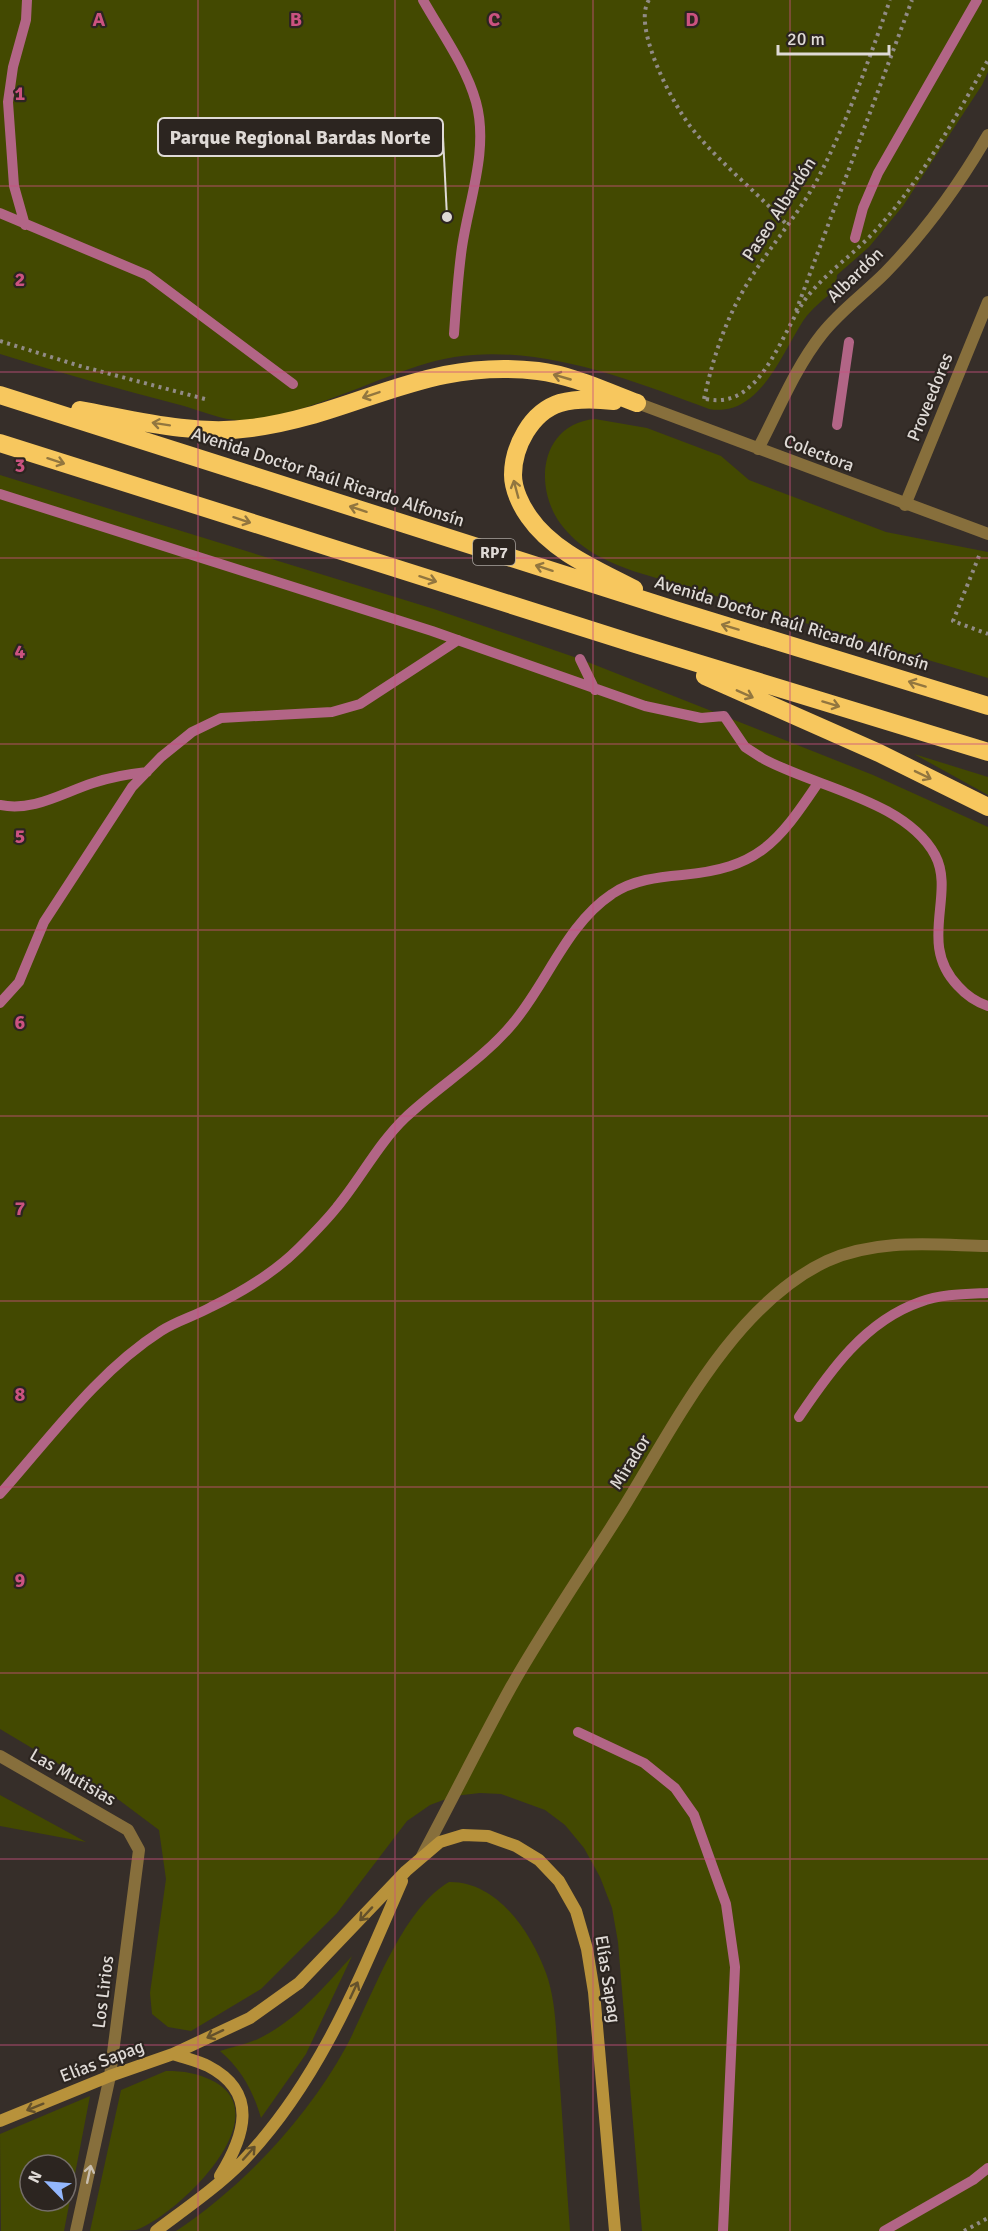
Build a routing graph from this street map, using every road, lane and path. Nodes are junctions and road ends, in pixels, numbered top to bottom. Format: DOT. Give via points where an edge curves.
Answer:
graph roads {
  1 [pos="649,0"];
  2 [pos="890,0"];
  3 [pos="912,0"];
  4 [pos="988,60"];
  5 [pos="988,135"];
  6 [pos="788,226"];
  7 [pos="988,302"];
  8 [pos="792,321"];
  9 [pos="0,341"];
  10 [pos="8,397"];
  11 [pos="216,402"];
  12 [pos="637,403"];
  13 [pos="0,443"];
  14 [pos="758,449"];
  15 [pos="904,505"];
  16 [pos="988,534"];
  17 [pos="981,549"];
  18 [pos="675,610"];
  19 [pos="988,634"];
  20 [pos="634,644"];
  21 [pos="983,703"];
  22 [pos="988,752"];
  23 [pos="988,807"];
  24 [pos="988,1246"];
  25 [pos="0,1756"];
  26 [pos="128,1830"];
  27 [pos="422,1856"];
  28 [pos="406,1871"];
  29 [pos="173,2054"];
  30 [pos="110,2076"];
  31 [pos="0,2121"];
  32 [pos="213,2188"];
  33 [pos="988,2218"];
  34 [pos="76,2231"];
  35 [pos="156,2231"];
  36 [pos="615,2231"];
  37 [pos="964,2231"];
  1 -- 6 [label="path" via="644,23 647,38 659,70 692,129"];
  2 -- 6 [label="path, Paseo Albardón" via="842,130"];
  3 -- 8 [label="path"];
  4 -- 8 [label="path" via="949,127 891,212 862,245 820,282"];
  5 -- 14 [label="street, Albardón" via="920,235 818,339"];
  6 -- 8 [label="path, Paseo Albardón" via="754,273 726,322 704,399 727,400 747,389 770,362"];
  7 -- 15 [label="street, Proveedores"];
  9 -- 11 [label="path"];
  12 -- 10 [label="highway, one-way" via="541,371 512,368 472,369 425,377 304,418 249,429 184,428"];
  18 -- 10 [label="highway, Avenida Doctor Raúl Ricardo Alfonsín / RP7, one-way"];
  12 -- 14 [label="street, Colectora"];
  18 -- 12 [label="highway, one-way" via="568,553 546,536 518,499 513,477 524,432 539,415 558,403 580,399"];
  13 -- 20 [label="highway, RP7, one-way"];
  14 -- 15 [label="street, Colectora"];
  15 -- 16 [label="street, Colectora"];
  17 -- 19 [label="path" via="953,621"];
  21 -- 18 [label="highway, Avenida Doctor Raúl Ricardo Alfonsín / RP7, one-way"];
  20 -- 22 [label="highway, RP7, one-way"];
  20 -- 23 [label="highway, one-way" via="879,753"];
  24 -- 27 [label="street, Mirador" via="903,1243 866,1249 827,1261 791,1283 758,1312 723,1352 691,1398 512,1686"];
  25 -- 26 [label="street, Las Mutisias"];
  26 -- 30 [label="street, Los Lirios" via="139,1851"];
  27 -- 28 [label="main road, Elías Sapag"];
  27 -- 36 [label="main road, Elías Sapag" via="440,1842 463,1835 488,1836 516,1845 539,1860 559,1881 576,1911 594,1992"];
  28 -- 29 [label="main road, Elías Sapag, one-way" via="299,1983 250,2018"];
  32 -- 28 [label="main road, Elías Sapag, one-way" via="261,2140 312,2070 355,1989"];
  29 -- 30 [label="main road, Elías Sapag"];
  29 -- 32 [label="main road" via="208,2066 225,2077 238,2095 244,2114 237,2148"];
  30 -- 31 [label="main road, Elías Sapag, one-way"];
  34 -- 30 [label="street, Los Lirios, one-way"];
  32 -- 35 [label="main road, Elías Sapag"];
  33 -- 37 [label="path"];
}
